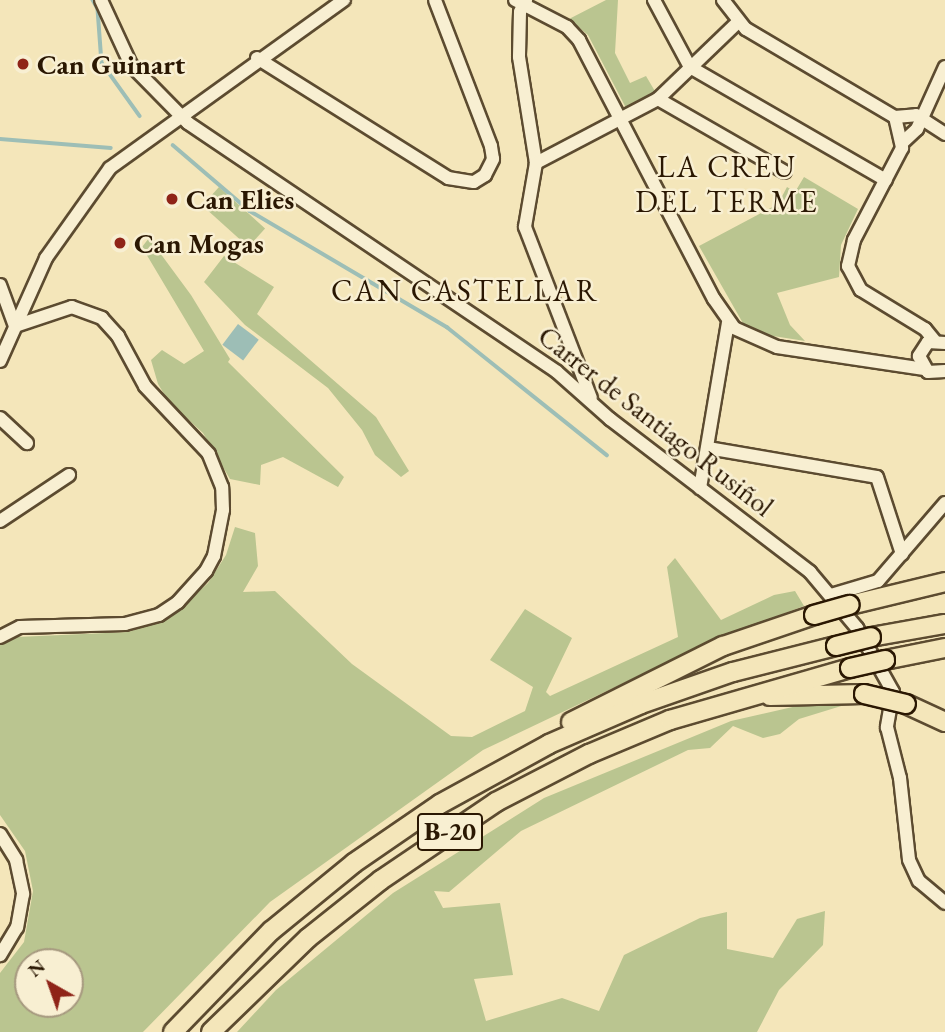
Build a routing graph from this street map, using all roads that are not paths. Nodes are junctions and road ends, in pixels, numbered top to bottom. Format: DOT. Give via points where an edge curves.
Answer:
graph roads {
  1 [pos="101,0"];
  2 [pos="344,0"];
  3 [pos="435,0"];
  4 [pos="654,0"];
  5 [pos="723,0"];
  6 [pos="521,1"];
  7 [pos="737,22"];
  8 [pos="257,58"];
  9 [pos="690,67"];
  10 [pos="945,67"];
  11 [pos="658,99"];
  12 [pos="180,114"];
  13 [pos="920,115"];
  14 [pos="621,119"];
  15 [pos="898,121"];
  16 [pos="945,134"];
  17 [pos="903,142"];
  18 [pos="537,163"];
  19 [pos="785,172"];
  20 [pos="886,180"];
  21 [pos="0,285"];
  22 [pos="43,314"];
  23 [pos="728,322"];
  24 [pos="15,326"];
  25 [pos="8,345"];
  26 [pos="930,347"];
  27 [pos="0,361"];
  28 [pos="902,368"];
  29 [pos="938,374"];
  30 [pos="591,398"];
  31 [pos="0,418"];
  32 [pos="27,443"];
  33 [pos="708,448"];
  34 [pos="69,475"];
  35 [pos="700,488"];
  36 [pos="945,503"];
  37 [pos="0,521"];
  38 [pos="902,554"];
  39 [pos="941,582"];
  40 [pos="831,596"];
  41 [pos="945,624"];
  42 [pos="0,637"];
  43 [pos="945,648"];
  44 [pos="732,699"];
  45 [pos="945,722"];
  46 [pos="506,767"];
  47 [pos="0,834"];
  48 [pos="943,902"];
  49 [pos="0,955"];
  50 [pos="173,1032"];
  51 [pos="211,1032"];
  1 -- 12 [label="street, Carrer de Santiago Rusiñol" via="131,65"];
  2 -- 8 [label="street"];
  3 -- 8 [label="street" via="491,146 493,159 485,175 474,182 448,178"];
  4 -- 9 [label="street"];
  5 -- 7 [label="street"];
  6 -- 14 [label="street" via="574,33"];
  6 -- 18 [label="street" via="519,57"];
  7 -- 9 [label="street"];
  7 -- 15 [label="street"];
  8 -- 12 [label="street"];
  9 -- 11 [label="street"];
  9 -- 20 [label="street"];
  10 -- 13 [label="street"];
  11 -- 14 [label="street"];
  11 -- 19 [label="street"];
  12 -- 24 [label="street" via="110,168 73,214 46,258"];
  12 -- 30 [label="street, Carrer de Santiago Rusiñol"];
  13 -- 15 [label="street"];
  13 -- 16 [label="street"];
  13 -- 17 [label="street"];
  14 -- 18 [label="street"];
  14 -- 23 [label="street"];
  15 -- 17 [label="street"];
  17 -- 20 [label="street"];
  18 -- 30 [label="street" via="525,227"];
  20 -- 26 [label="street" via="849,253 848,266 861,289 914,323"];
  21 -- 24 [label="street"];
  22 -- 24 [label="street"];
  22 -- 25 [label="street"];
  22 -- 42 [label="street" via="72,307 89,311 112,326 145,386 209,454 223,498 221,533 214,556 195,586 159,615 125,624 20,627"];
  23 -- 28 [label="street" via="747,337 777,347"];
  23 -- 33 [label="street"];
  24 -- 25 [label="street"];
  25 -- 27 [label="street"];
  26 -- 28 [label="street"];
  26 -- 29 [label="street"];
  28 -- 29 [label="street"];
  30 -- 35 [label="street, Carrer de Santiago Rusiñol" via="610,419"];
  31 -- 32 [label="street"];
  33 -- 35 [label="street"];
  33 -- 38 [label="street" via="877,477"];
  34 -- 37 [label="street"];
  35 -- 40 [label="street, Carrer de Santiago Rusiñol" via="810,572"];
  36 -- 38 [label="street"];
  38 -- 40 [label="street" via="878,581"];
  39 -- 46 [label="highway, B-20, bridge" via="755,633 665,673 557,730"];
  40 -- 48 [label="street, Carrer de Santiago Rusiñol" via="857,628 893,692 887,727 900,778 909,860 919,881"];
  41 -- 46 [label="highway, B-20, bridge" via="733,672 641,704"];
  43 -- 44 [label="highway, B-20, bridge"];
  44 -- 45 [label="highway, bridge" via="864,694 906,704"];
  44 -- 51 [label="highway, B-20" via="589,754 441,838 308,938"];
  46 -- 50 [label="highway, B-20" via="399,831 315,893 234,966"];
  47 -- 49 [label="street" via="16,860 23,894 17,928"];
}
